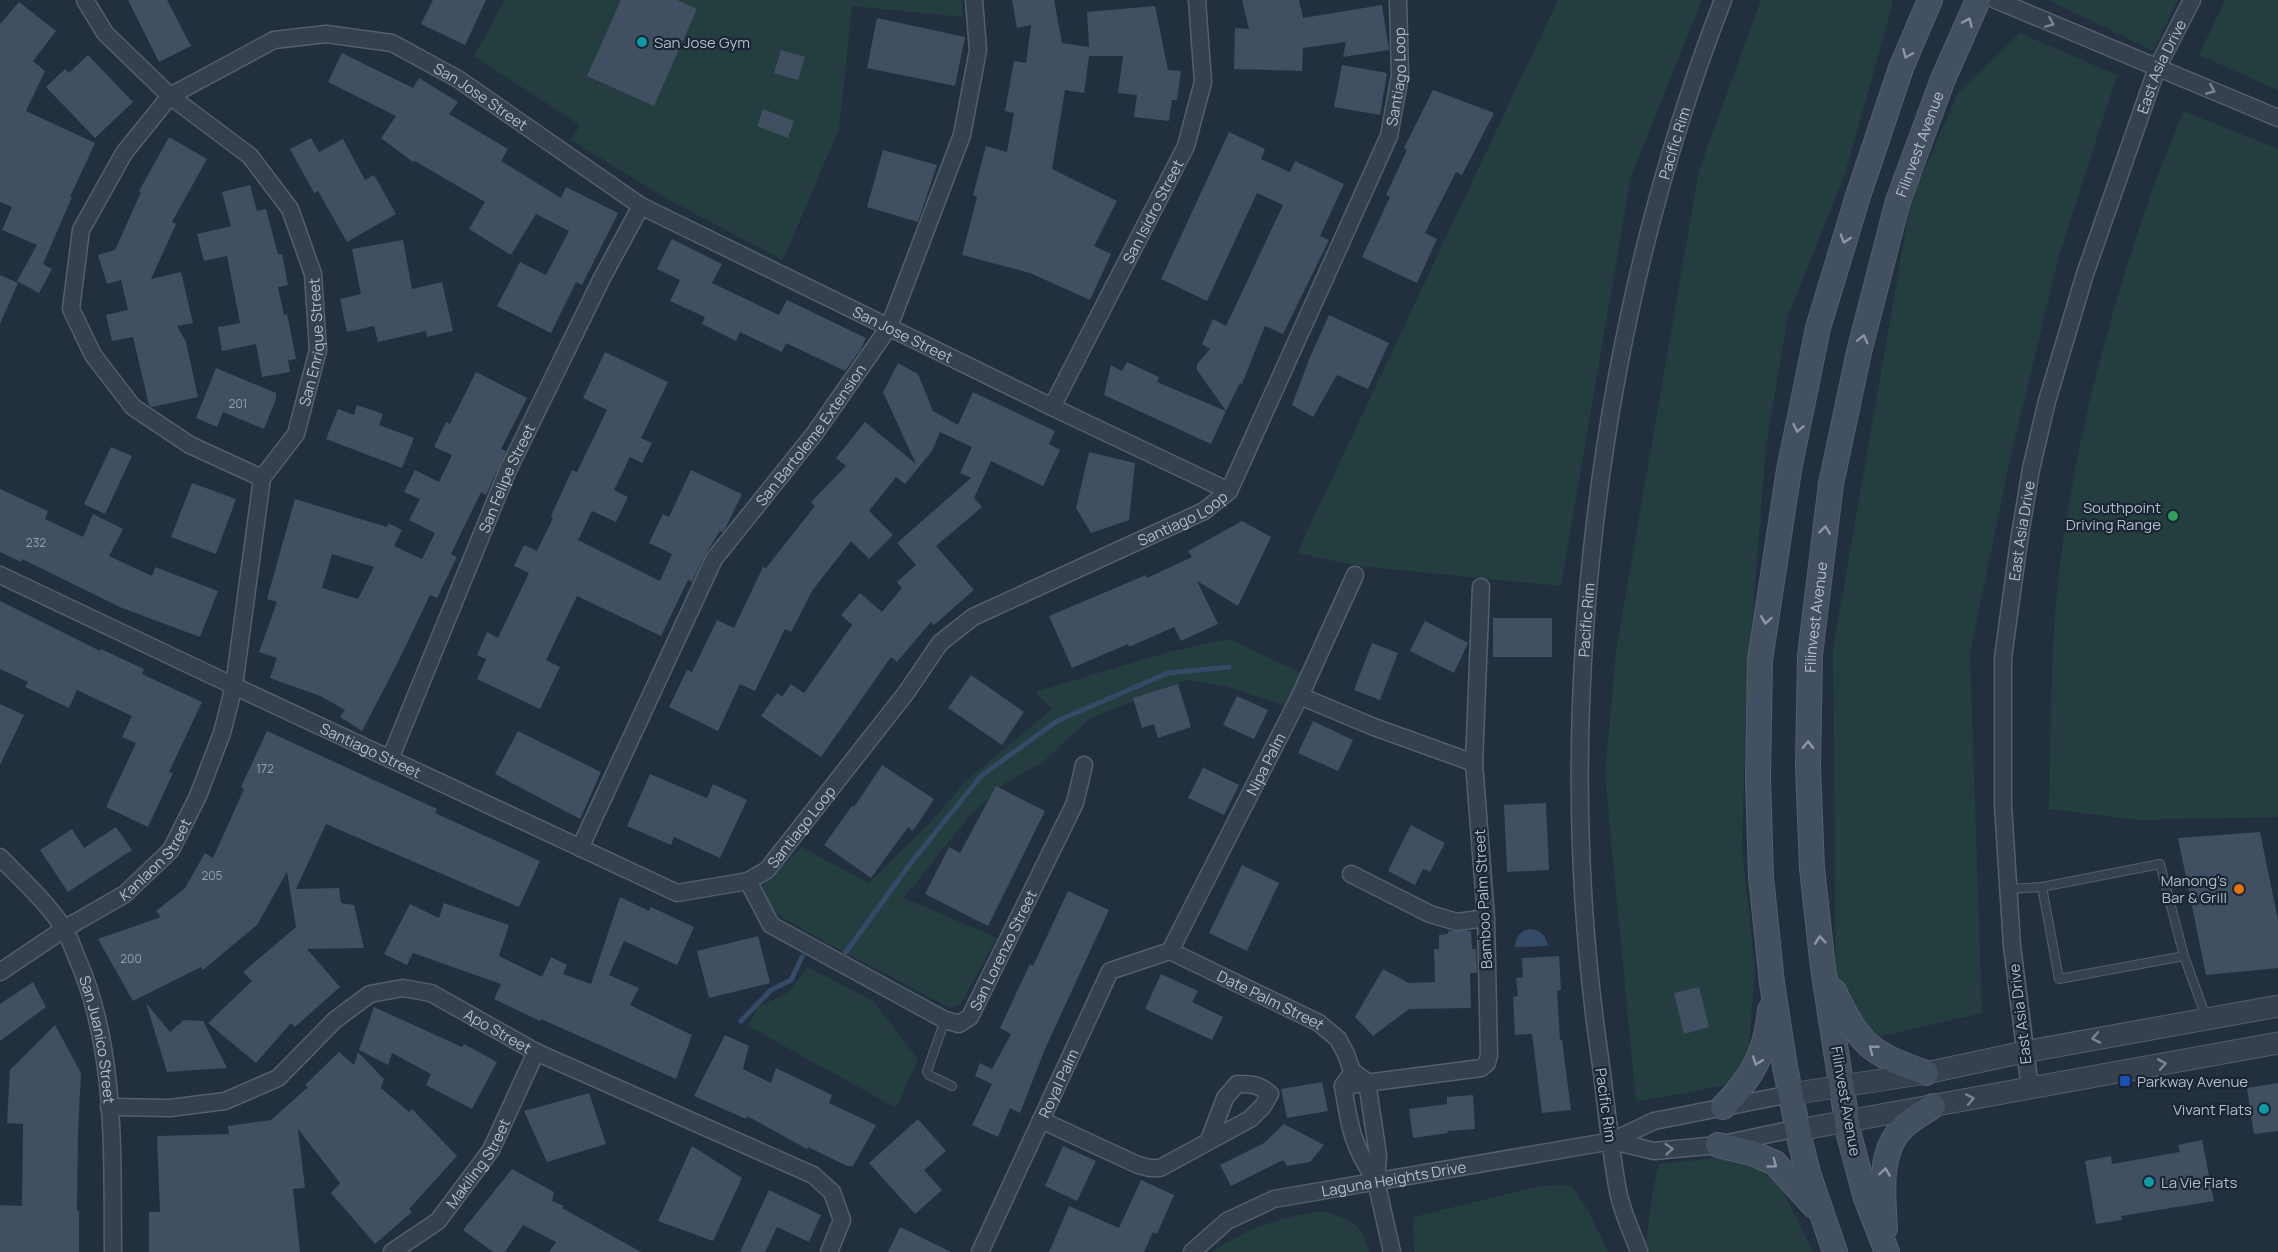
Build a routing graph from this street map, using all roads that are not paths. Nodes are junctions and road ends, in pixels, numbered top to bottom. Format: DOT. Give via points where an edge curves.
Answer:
graph roads {
  1 [pos="85,0"];
  2 [pos="974,0"];
  3 [pos="1197,0"];
  4 [pos="1398,0"];
  5 [pos="1723,0"];
  6 [pos="1930,0"];
  7 [pos="1978,0"];
  8 [pos="1996,0"];
  9 [pos="2192,0"];
  10 [pos="2157,68"];
  11 [pos="170,96"];
  12 [pos="2278,118"];
  13 [pos="641,206"];
  14 [pos="889,327"];
  15 [pos="1052,407"];
  16 [pos="262,478"];
  17 [pos="1228,491"];
  18 [pos="0,574"];
  19 [pos="1355,575"];
  20 [pos="1481,587"];
  21 [pos="234,686"];
  22 [pos="1300,696"];
  23 [pos="390,759"];
  24 [pos="1474,763"];
  25 [pos="1084,765"];
  26 [pos="580,848"];
  27 [pos="0,857"];
  28 [pos="1351,874"];
  29 [pos="748,881"];
  30 [pos="2042,887"];
  31 [pos="2007,889"];
  32 [pos="1486,918"];
  33 [pos="64,929"];
  34 [pos="1170,951"];
  35 [pos="2184,956"];
  36 [pos="1823,968"];
  37 [pos="0,972"];
  38 [pos="1772,983"];
  39 [pos="2278,1006"];
  40 [pos="2206,1017"];
  41 [pos="945,1020"];
  42 [pos="2278,1043"];
  43 [pos="536,1052"];
  44 [pos="2024,1052"];
  45 [pos="1352,1071"];
  46 [pos="1926,1073"];
  47 [pos="1367,1082"];
  48 [pos="952,1086"];
  49 [pos="1343,1086"];
  50 [pos="1842,1087"];
  51 [pos="2030,1088"];
  52 [pos="1791,1094"];
  53 [pos="1933,1106"];
  54 [pos="109,1107"];
  55 [pos="1723,1107"];
  56 [pos="1041,1120"];
  57 [pos="1847,1122"];
  58 [pos="1798,1130"];
  59 [pos="1209,1140"];
  60 [pos="1612,1141"];
  61 [pos="1718,1145"];
  62 [pos="1376,1181"];
  63 [pos="1823,1217"];
  64 [pos="113,1252"];
  65 [pos="392,1252"];
  66 [pos="829,1252"];
  67 [pos="980,1252"];
  68 [pos="1192,1252"];
  69 [pos="1392,1252"];
  70 [pos="1639,1252"];
  71 [pos="1835,1252"];
  72 [pos="1886,1252"];
  1 -- 11 [label="street, San Enrique Street" via="105,33"];
  2 -- 14 [label="street, San Bartoleme Extension" via="978,50 962,135"];
  3 -- 15 [label="street, San Isidro Street" via="1203,82 1186,146"];
  4 -- 17 [label="street, Santiago Loop" via="1400,76 1389,136"];
  5 -- 60 [label="street, Pacific Rim" via="1686,103 1648,232 1597,503 1584,647 1580,831 1586,941"];
  6 -- 38 [label="main road, one-way" via="1898,79 1821,317 1789,470 1760,660 1761,866"];
  36 -- 7 [label="main road, Filinvest Avenue, one-way" via="1812,868 1808,767 1810,655 1831,484 1859,352 1898,201 1943,79"];
  8 -- 10 [label="street, one-way"];
  9 -- 10 [label="street, East Asia Drive"];
  10 -- 12 [label="street, one-way"];
  10 -- 31 [label="street, East Asia Drive" via="2085,274 2031,469 2003,658"];
  11 -- 13 [label="street, San Jose Street" via="273,40 326,34 392,43 458,79"];
  11 -- 16 [label="street, San Enrique Street" via="250,156 290,209 313,274 318,350 296,434"];
  11 -- 16 [label="street, San Jose Street" via="124,153 81,230 71,309 93,355 133,407 190,445"];
  13 -- 14 [label="street, San Jose Street"];
  13 -- 23 [label="street, San Felipe Street" via="508,470"];
  14 -- 15 [label="street, San Jose Street"];
  14 -- 26 [label="street, San Bartoleme Extension" via="816,433 714,559"];
  15 -- 17 [label="street, San Jose Street"];
  16 -- 21 [label="street"];
  17 -- 29 [label="street, Santiago Loop" via="1204,511 973,617 940,643 906,693 767,870"];
  18 -- 21 [label="street, Santiago Street"];
  19 -- 22 [label="street, Nipa Palm"];
  20 -- 24 [label="street, Bamboo Palm Street"];
  21 -- 23 [label="street, Santiago Street"];
  21 -- 33 [label="street, Kanlaon Street" via="222,734 171,850 125,894"];
  22 -- 24 [label="street"];
  22 -- 34 [label="street, Nipa Palm"];
  23 -- 26 [label="street, Santiago Street"];
  24 -- 32 [label="street, Bamboo Palm Street"];
  25 -- 41 [label="street, San Lorenzo Street" via="1075,803 970,1017 959,1024"];
  26 -- 29 [label="street, Santiago Street" via="677,893"];
  27 -- 33 [label="street, San Juanico Street"];
  28 -- 32 [label="street" via="1430,914 1457,922"];
  29 -- 41 [label="street" via="771,925"];
  30 -- 31 [label="lane"];
  30 -- 35 [label="lane" via="2160,864"];
  30 -- 35 [label="lane" via="2059,979"];
  31 -- 44 [label="street, East Asia Drive"];
  32 -- 47 [label="street, Bamboo Palm Street" via="1487,1063 1481,1068"];
  33 -- 37 [label="street, Kanlaon Street"];
  33 -- 54 [label="street, San Juanico Street" via="87,980 103,1043"];
  34 -- 45 [label="street, Date Palm Street" via="1319,1023 1338,1039"];
  34 -- 56 [label="street, Royal Palm" via="1110,971"];
  35 -- 40 [label="lane"];
  46 -- 36 [label="main road, one-way" via="1869,1048 1846,1016"];
  36 -- 50 [label="main road, Filinvest Avenue"];
  38 -- 52 [label="main road"];
  38 -- 55 [label="main road, one-way" via="1768,1027 1756,1064 1744,1086"];
  39 -- 40 [label="street"];
  40 -- 44 [label="street, one-way"];
  41 -- 48 [label="lane" via="927,1071"];
  51 -- 42 [label="street, one-way"];
  43 -- 54 [label="street, Apo Street" via="431,993 403,988 369,994 335,1020 278,1078 225,1101 170,1108"];
  43 -- 65 [label="street, Makiling Street" via="490,1150 438,1221"];
  43 -- 66 [label="street, Apo Street" via="813,1174 832,1192 842,1220"];
  44 -- 46 [label="street"];
  44 -- 51 [label="street, East Asia Drive"];
  45 -- 47 [label="street"];
  45 -- 49 [label="street"];
  46 -- 50 [label="street"];
  47 -- 49 [label="street, Bamboo Palm Street"];
  47 -- 62 [label="street" via="1378,1155"];
  49 -- 62 [label="street" via="1351,1134 1360,1158"];
  50 -- 52 [label="street"];
  50 -- 57 [label="main road, Filinvest Avenue"];
  53 -- 51 [label="street, one-way"];
  52 -- 55 [label="street, Laguna Heights Drive"];
  52 -- 58 [label="main road"];
  53 -- 57 [label="street"];
  72 -- 53 [label="main road, one-way" via="1884,1180 1890,1150 1900,1130"];
  54 -- 64 [label="street, San Juanico Street"];
  55 -- 60 [label="street, Laguna Heights Drive" via="1654,1121"];
  56 -- 59 [label="street" via="1150,1168 1160,1168"];
  56 -- 67 [label="street, Royal Palm"];
  57 -- 58 [label="street"];
  57 -- 72 [label="main road, Filinvest Avenue" via="1866,1198"];
  58 -- 61 [label="street, Laguna Heights Drive"];
  58 -- 63 [label="main road"];
  60 -- 61 [label="street, Laguna Heights Drive, one-way" via="1654,1151"];
  60 -- 62 [label="street, Laguna Heights Drive"];
  60 -- 70 [label="street, Pacific Rim" via="1618,1194"];
  61 -- 63 [label="main road, one-way" via="1752,1152 1775,1163"];
  62 -- 68 [label="street, Laguna Heights Drive" via="1274,1199 1227,1221"];
  62 -- 69 [label="street"];
  63 -- 71 [label="main road"];
}
